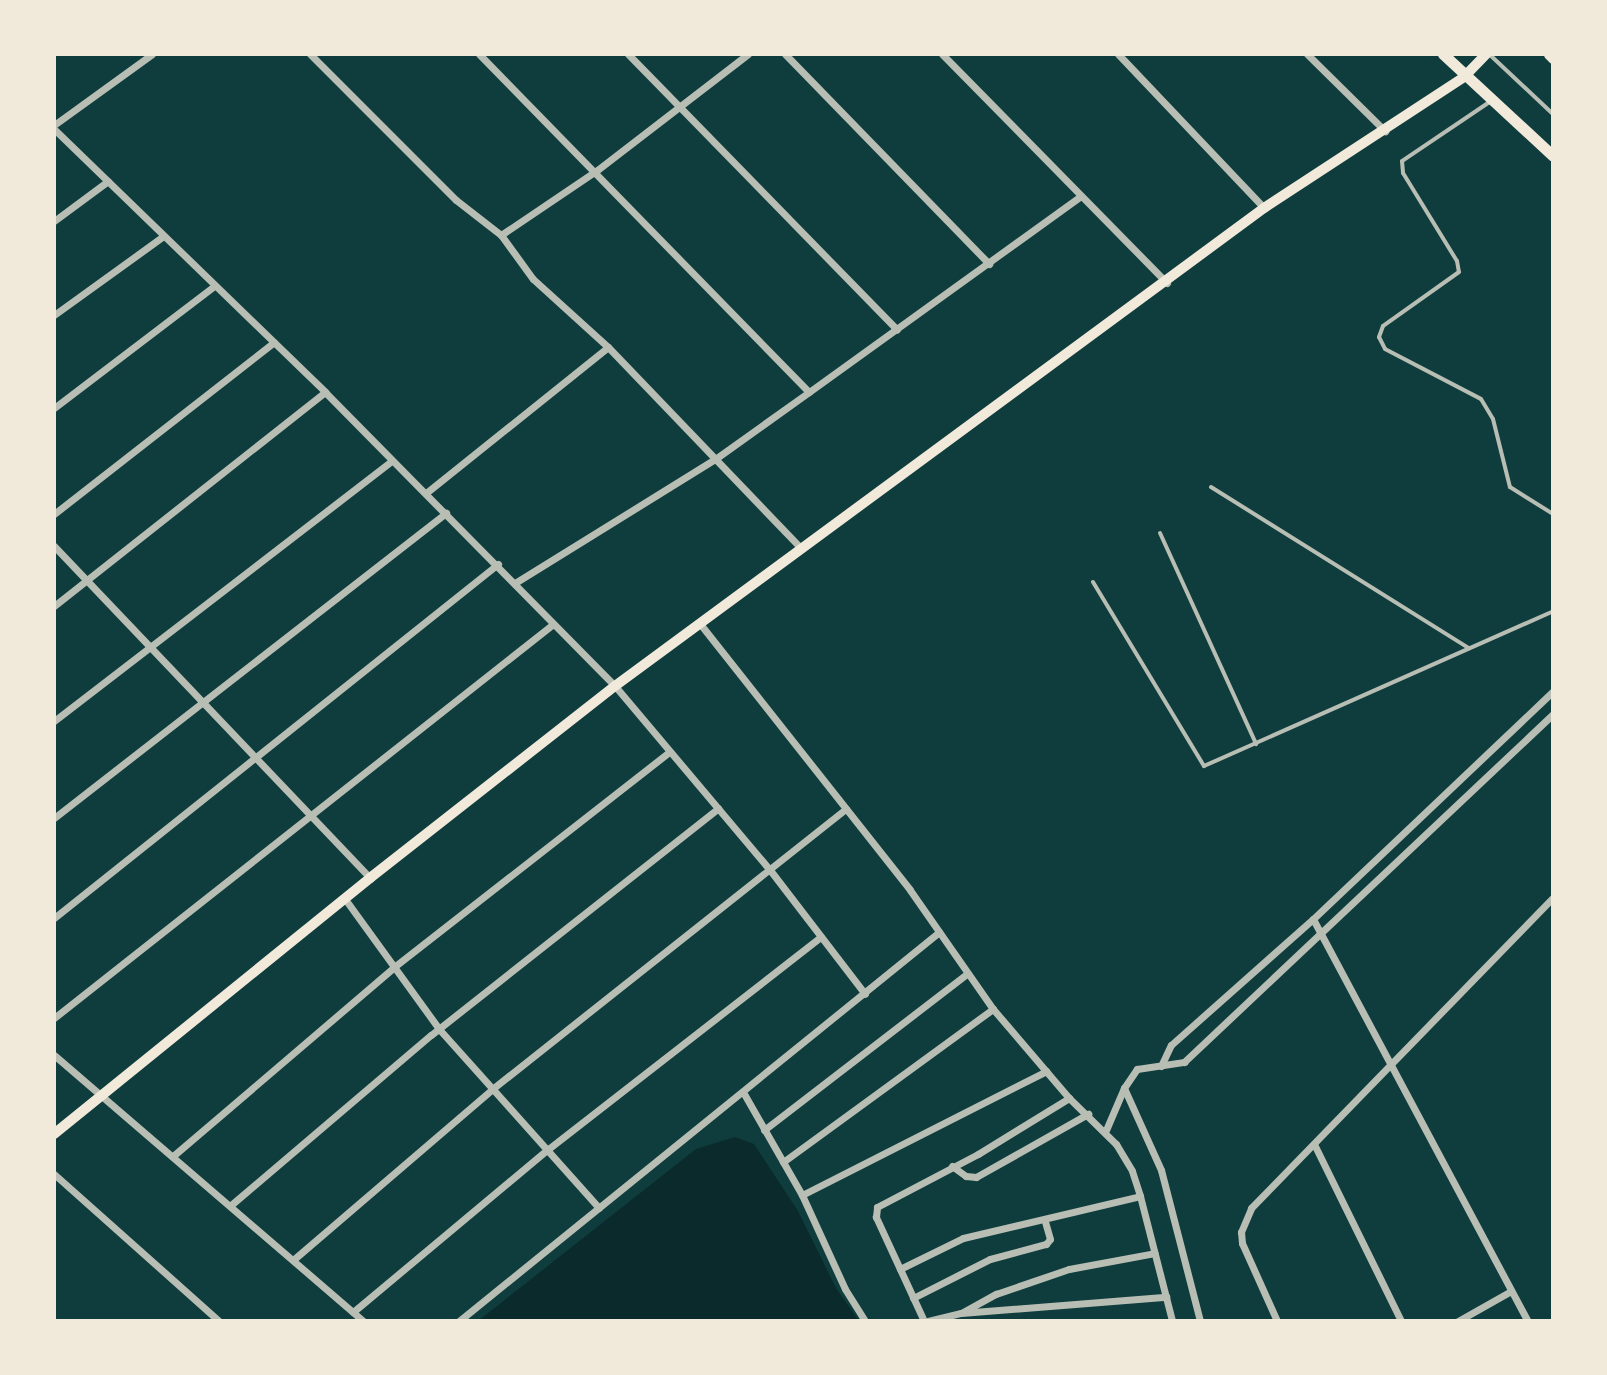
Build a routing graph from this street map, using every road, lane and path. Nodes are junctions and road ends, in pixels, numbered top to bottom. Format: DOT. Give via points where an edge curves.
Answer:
graph roads {
  1 [pos="152,54"];
  2 [pos="310,54"];
  3 [pos="479,54"];
  4 [pos="628,54"];
  5 [pos="748,54"];
  6 [pos="785,54"];
  7 [pos="942,54"];
  8 [pos="1118,54"];
  9 [pos="1307,54"];
  10 [pos="1443,54"];
  11 [pos="1487,54"];
  12 [pos="1464,77"];
  13 [pos="1491,101"];
  14 [pos="677,106"];
  15 [pos="1553,114"];
  16 [pos="54,127"];
  17 [pos="1385,131"];
  18 [pos="1553,156"];
  19 [pos="596,171"];
  20 [pos="108,181"];
  21 [pos="1081,196"];
  22 [pos="1264,208"];
  23 [pos="54,221"];
  24 [pos="501,235"];
  25 [pos="162,237"];
  26 [pos="989,264"];
  27 [pos="1167,283"];
  28 [pos="214,286"];
  29 [pos="54,315"];
  30 [pos="897,330"];
  31 [pos="274,342"];
  32 [pos="608,347"];
  33 [pos="325,392"];
  34 [pos="809,392"];
  35 [pos="54,408"];
  36 [pos="715,459"];
  37 [pos="392,461"];
  38 [pos="1211,487"];
  39 [pos="426,493"];
  40 [pos="446,513"];
  41 [pos="54,514"];
  42 [pos="1553,514"];
  43 [pos="1160,533"];
  44 [pos="54,546"];
  45 [pos="800,547"];
  46 [pos="498,564"];
  47 [pos="85,581"];
  48 [pos="1093,582"];
  49 [pos="515,583"];
  50 [pos="54,606"];
  51 [pos="1553,611"];
  52 [pos="553,624"];
  53 [pos="701,625"];
  54 [pos="149,648"];
  55 [pos="1469,648"];
  56 [pos="615,686"];
  57 [pos="1552,695"];
  58 [pos="201,703"];
  59 [pos="1553,714"];
  60 [pos="54,721"];
  61 [pos="1256,744"];
  62 [pos="670,751"];
  63 [pos="258,758"];
  64 [pos="718,808"];
  65 [pos="846,809"];
  66 [pos="310,813"];
  67 [pos="54,818"];
  68 [pos="770,870"];
  69 [pos="370,878"];
  70 [pos="1553,897"];
  71 [pos="345,899"];
  72 [pos="54,918"];
  73 [pos="1313,919"];
  74 [pos="939,932"];
  75 [pos="821,937"];
  76 [pos="1320,937"];
  77 [pos="394,967"];
  78 [pos="968,973"];
  79 [pos="865,994"];
  80 [pos="993,1009"];
  81 [pos="54,1018"];
  82 [pos="439,1029"];
  83 [pos="54,1055"];
  84 [pos="1161,1066"];
  85 [pos="1389,1066"];
  86 [pos="1046,1071"];
  87 [pos="1124,1088"];
  88 [pos="743,1092"];
  89 [pos="488,1093"];
  90 [pos="103,1095"];
  91 [pos="1069,1098"];
  92 [pos="1088,1114"];
  93 [pos="764,1130"];
  94 [pos="1106,1130"];
  95 [pos="54,1134"];
  96 [pos="1314,1144"];
  97 [pos="545,1152"];
  98 [pos="173,1156"];
  99 [pos="783,1162"];
  100 [pos="952,1166"];
  101 [pos="54,1174"];
  102 [pos="802,1195"];
  103 [pos="1140,1196"];
  104 [pos="231,1205"];
  105 [pos="597,1210"];
  106 [pos="1045,1221"];
  107 [pos="1155,1253"];
  108 [pos="293,1260"];
  109 [pos="900,1269"];
  110 [pos="1511,1291"];
  111 [pos="1166,1297"];
  112 [pos="913,1298"];
  113 [pos="353,1312"];
  114 [pos="961,1313"];
  115 [pos="219,1321"];
  116 [pos="363,1321"];
  117 [pos="459,1321"];
  118 [pos="865,1321"];
  119 [pos="926,1321"];
  120 [pos="1172,1321"];
  121 [pos="1200,1321"];
  122 [pos="1277,1321"];
  123 [pos="1401,1321"];
  124 [pos="1458,1321"];
  125 [pos="1528,1321"];
  1 -- 16 [label="street"];
  2 -- 24 [label="street" via="456,200"];
  3 -- 19 [label="street"];
  4 -- 14 [label="street"];
  5 -- 14 [label="street"];
  6 -- 26 [label="street"];
  7 -- 21 [label="street"];
  8 -- 22 [label="street"];
  9 -- 17 [label="street"];
  10 -- 12 [label="main road"];
  11 -- 12 [label="main road"];
  11 -- 15 [label="lane"];
  12 -- 13 [label="main road"];
  12 -- 17 [label="main road"];
  13 -- 18 [label="main road"];
  13 -- 42 [label="lane" via="1402,161 1403,173 1459,272 1383,326 1379,337 1385,349 1481,399 1493,419 1510,487"];
  14 -- 19 [label="street"];
  14 -- 30 [label="street"];
  16 -- 20 [label="street"];
  17 -- 22 [label="main road"];
  19 -- 24 [label="street"];
  19 -- 34 [label="street"];
  20 -- 23 [label="street"];
  20 -- 25 [label="street"];
  21 -- 26 [label="street"];
  21 -- 27 [label="street"];
  22 -- 27 [label="main road"];
  24 -- 32 [label="street" via="533,279"];
  25 -- 28 [label="street"];
  25 -- 29 [label="street"];
  26 -- 30 [label="street"];
  27 -- 45 [label="main road"];
  28 -- 31 [label="street"];
  28 -- 35 [label="street"];
  30 -- 34 [label="street"];
  31 -- 33 [label="street"];
  31 -- 41 [label="street"];
  32 -- 36 [label="street"];
  32 -- 39 [label="street"];
  33 -- 37 [label="street"];
  33 -- 47 [label="street"];
  34 -- 36 [label="street"];
  36 -- 45 [label="street"];
  36 -- 49 [label="street"];
  37 -- 39 [label="street"];
  37 -- 54 [label="street"];
  38 -- 55 [label="lane"];
  39 -- 40 [label="street"];
  40 -- 46 [label="street"];
  40 -- 58 [label="street"];
  43 -- 61 [label="lane"];
  44 -- 47 [label="street"];
  45 -- 53 [label="main road"];
  46 -- 49 [label="street"];
  46 -- 63 [label="street"];
  47 -- 50 [label="street"];
  47 -- 54 [label="street"];
  48 -- 61 [label="lane" via="1202,764"];
  49 -- 52 [label="street"];
  51 -- 55 [label="lane"];
  52 -- 56 [label="street"];
  52 -- 66 [label="street"];
  53 -- 56 [label="main road"];
  53 -- 65 [label="street"];
  54 -- 58 [label="street"];
  54 -- 60 [label="street"];
  55 -- 61 [label="lane"];
  56 -- 62 [label="street"];
  56 -- 69 [label="main road"];
  57 -- 73 [label="street"];
  58 -- 63 [label="street"];
  58 -- 67 [label="street"];
  59 -- 76 [label="street"];
  62 -- 64 [label="street"];
  62 -- 77 [label="street"];
  63 -- 66 [label="street"];
  63 -- 72 [label="street"];
  64 -- 68 [label="street"];
  64 -- 82 [label="street"];
  65 -- 68 [label="street"];
  65 -- 74 [label="street"];
  66 -- 69 [label="street"];
  66 -- 81 [label="street"];
  68 -- 75 [label="street"];
  68 -- 89 [label="street"];
  69 -- 71 [label="main road"];
  70 -- 85 [label="street"];
  71 -- 77 [label="street"];
  71 -- 90 [label="main road"];
  73 -- 76 [label="street"];
  73 -- 84 [label="street" via="1171,1045"];
  74 -- 78 [label="street"];
  74 -- 79 [label="street"];
  75 -- 79 [label="street"];
  75 -- 97 [label="street"];
  76 -- 84 [label="street" via="1184,1062"];
  76 -- 85 [label="street"];
  77 -- 82 [label="street"];
  77 -- 98 [label="street"];
  78 -- 80 [label="street"];
  78 -- 93 [label="street"];
  79 -- 88 [label="street"];
  80 -- 86 [label="street"];
  80 -- 99 [label="street"];
  82 -- 89 [label="street"];
  82 -- 104 [label="street"];
  83 -- 90 [label="street"];
  84 -- 87 [label="street" via="1137,1069"];
  85 -- 96 [label="street"];
  85 -- 110 [label="street"];
  86 -- 91 [label="street"];
  86 -- 102 [label="street"];
  87 -- 94 [label="street"];
  87 -- 121 [label="street" via="1161,1170"];
  88 -- 93 [label="street"];
  88 -- 105 [label="street"];
  89 -- 97 [label="street"];
  89 -- 108 [label="street"];
  90 -- 95 [label="main road"];
  90 -- 98 [label="street"];
  91 -- 92 [label="street"];
  91 -- 100 [label="street"];
  92 -- 94 [label="street"];
  92 -- 100 [label="street" via="976,1177"];
  93 -- 99 [label="street"];
  94 -- 103 [label="street" via="1132,1171"];
  96 -- 122 [label="street" via="1251,1208 1241,1232"];
  96 -- 123 [label="street"];
  97 -- 105 [label="street"];
  97 -- 113 [label="street"];
  98 -- 104 [label="street"];
  99 -- 102 [label="street"];
  100 -- 109 [label="street" via="877,1207 876,1217"];
  101 -- 115 [label="street"];
  102 -- 118 [label="street"];
  103 -- 106 [label="street"];
  103 -- 107 [label="street"];
  104 -- 108 [label="street"];
  105 -- 117 [label="street"];
  106 -- 109 [label="street" via="963,1238"];
  106 -- 112 [label="street" via="1050,1239 1046,1244 990,1259"];
  107 -- 111 [label="street"];
  107 -- 114 [label="street" via="1069,1269 996,1294"];
  108 -- 113 [label="street"];
  109 -- 112 [label="street"];
  110 -- 124 [label="street"];
  110 -- 125 [label="street"];
  111 -- 114 [label="street"];
  111 -- 120 [label="street"];
  112 -- 119 [label="street"];
  113 -- 116 [label="street"];
  114 -- 119 [label="street"];
}
